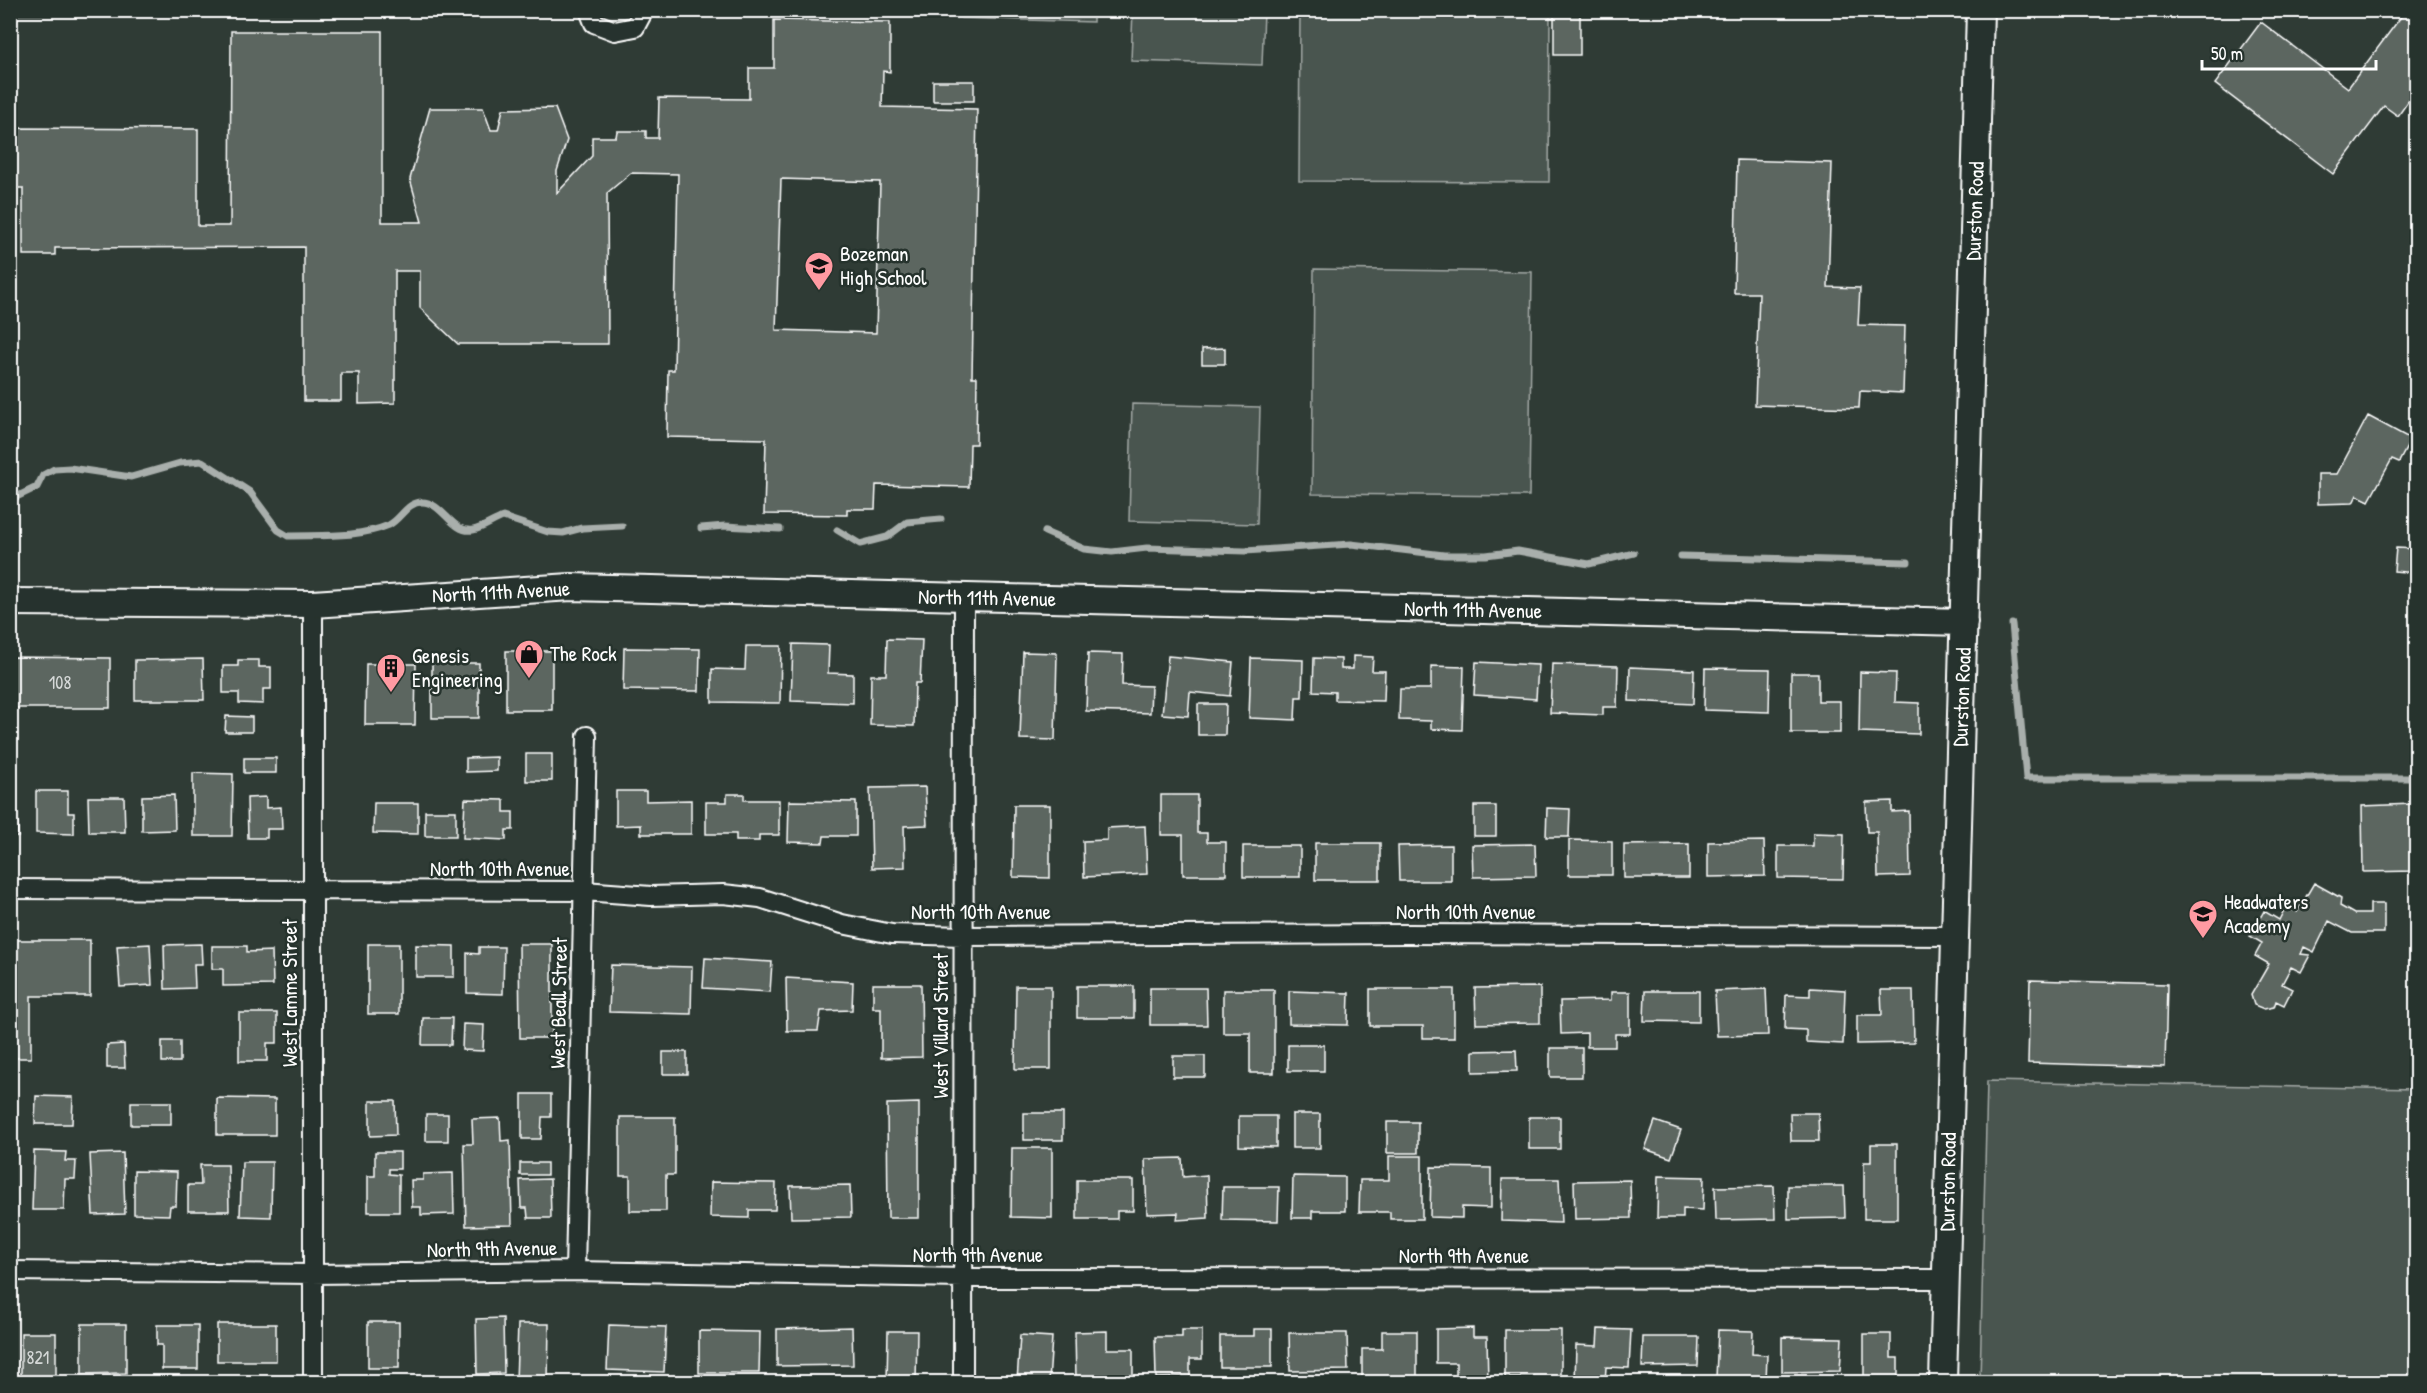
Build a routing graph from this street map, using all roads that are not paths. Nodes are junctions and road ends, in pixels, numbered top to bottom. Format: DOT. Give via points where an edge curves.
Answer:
graph roads {
  1 [pos="590,10"];
  2 [pos="644,10"];
  3 [pos="1980,10"];
  4 [pos="964,597"];
  5 [pos="10,602"];
  6 [pos="312,604"];
  7 [pos="1964,622"];
  8 [pos="587,736"];
  9 [pos="10,889"];
  10 [pos="312,891"];
  11 [pos="584,891"];
  12 [pos="963,936"];
  13 [pos="1956,936"];
  14 [pos="10,1271"];
  15 [pos="575,1271"];
  16 [pos="312,1274"];
  17 [pos="963,1278"];
  18 [pos="1946,1279"];
  19 [pos="313,1383"];
  20 [pos="963,1383"];
  21 [pos="1943,1383"];
  1 -- 2 [label="street" via="594,23 615,31 635,27"];
  3 -- 7 [label="street, Durston Road"];
  4 -- 6 [label="street, North 11th Avenue" via="571,587"];
  4 -- 7 [label="street, North 11th Avenue"];
  4 -- 12 [label="street, West Villard Street"];
  5 -- 6 [label="street, North 11th Avenue"];
  6 -- 10 [label="street, West Lamme Street"];
  7 -- 13 [label="street, Durston Road"];
  8 -- 11 [label="street, West Beall Street"];
  9 -- 10 [label="street, North 10th Avenue"];
  10 -- 11 [label="street, North 10th Avenue"];
  10 -- 16 [label="street, West Lamme Street"];
  11 -- 12 [label="street, North 10th Avenue" via="760,898 842,924 892,934"];
  11 -- 15 [label="street, West Beall Street"];
  12 -- 13 [label="street, North 10th Avenue"];
  12 -- 17 [label="street, West Villard Street"];
  13 -- 18 [label="street, Durston Road"];
  14 -- 16 [label="street, North 9th Avenue"];
  15 -- 16 [label="street, North 9th Avenue"];
  15 -- 17 [label="street, North 9th Avenue"];
  16 -- 19 [label="street, West Lamme Street"];
  17 -- 18 [label="street, North 9th Avenue"];
  17 -- 20 [label="street, West Villard Street"];
  18 -- 21 [label="street, Durston Road"];
}
